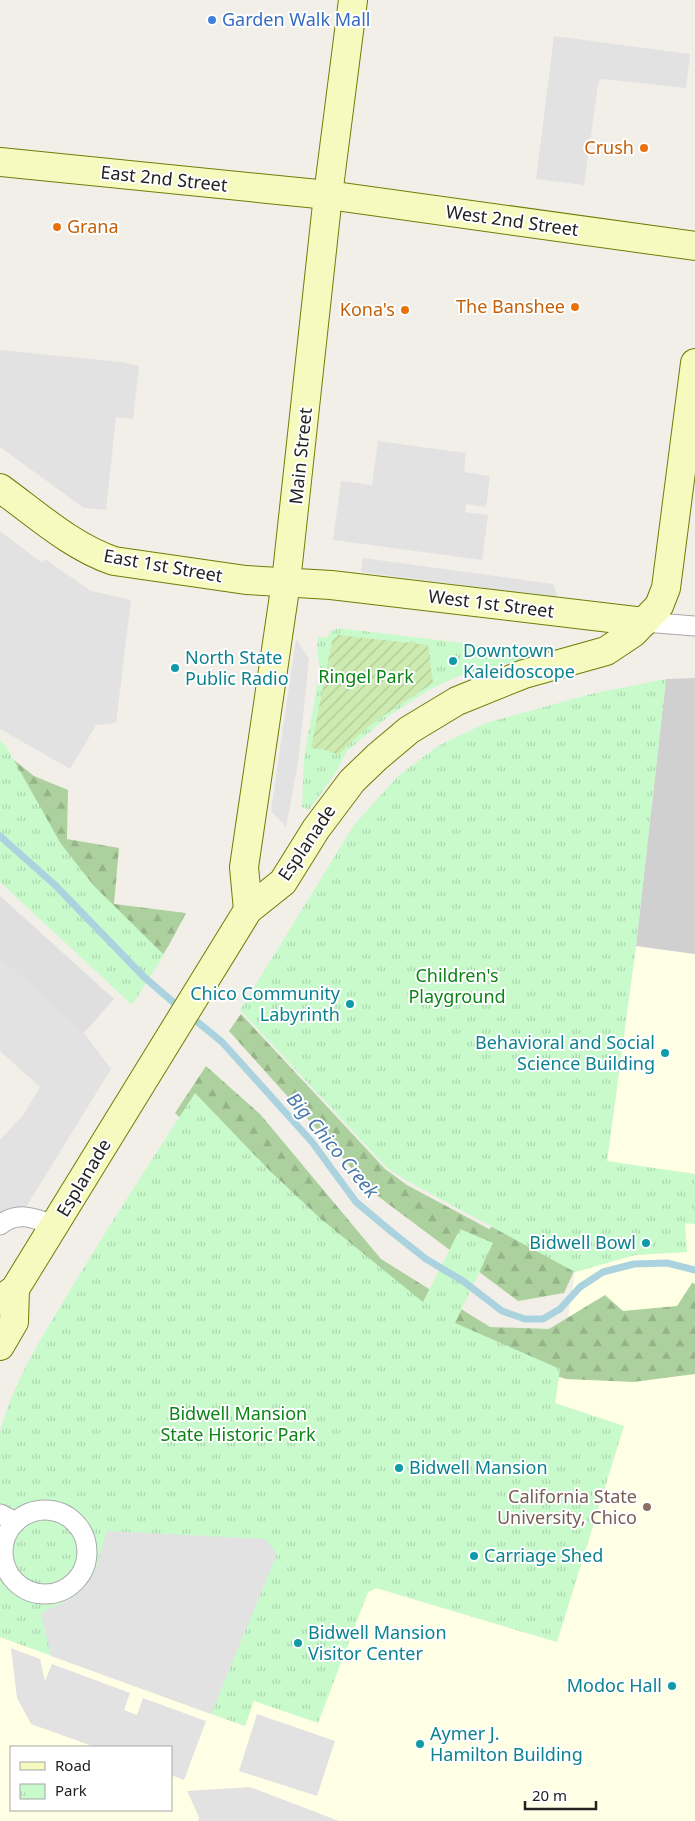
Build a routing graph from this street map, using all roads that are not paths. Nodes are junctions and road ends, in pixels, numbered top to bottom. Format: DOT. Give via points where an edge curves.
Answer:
graph roads {
  1 [pos="353,0"];
  2 [pos="0,162"];
  3 [pos="328,195"];
  4 [pos="695,246"];
  5 [pos="695,363"];
  6 [pos="0,488"];
  7 [pos="286,582"];
  8 [pos="644,622"];
  9 [pos="695,626"];
  10 [pos="248,910"];
  11 [pos="0,1225"];
  12 [pos="55,1225"];
  13 [pos="8,1295"];
  14 [pos="0,1346"];
  15 [pos="8,1518"];
  16 [pos="8,1585"];
  1 -- 3 [label="main road, Main Street"];
  2 -- 3 [label="main road, East 2nd Street"];
  3 -- 4 [label="main road, West 2nd Street"];
  3 -- 7 [label="main road, Main Street"];
  5 -- 8 [label="main road, Esplanade" via="666,588 659,606"];
  6 -- 7 [label="main road, East 1st Street" via="97,556 246,580"];
  7 -- 8 [label="main road, West 1st Street"];
  7 -- 10 [label="main road, Main Street" via="244,867"];
  8 -- 9 [label="street, West 1st Street"];
  8 -- 10 [label="main road, Esplanade" via="634,633 606,651 524,674 457,701 409,730 352,781 316,829 283,882"];
  10 -- 12 [label="main road, Esplanade"];
  11 -- 12 [label="street" via="21,1215"];
  12 -- 13 [label="main road, Esplanade"];
  13 -- 14 [label="main road, Esplanade" via="14,1322"];
  15 -- 16 [label="street" via="4,1546"];
  15 -- 16 [label="street" via="54,1511 77,1525 87,1550 80,1576 58,1592 45,1594"];
}
